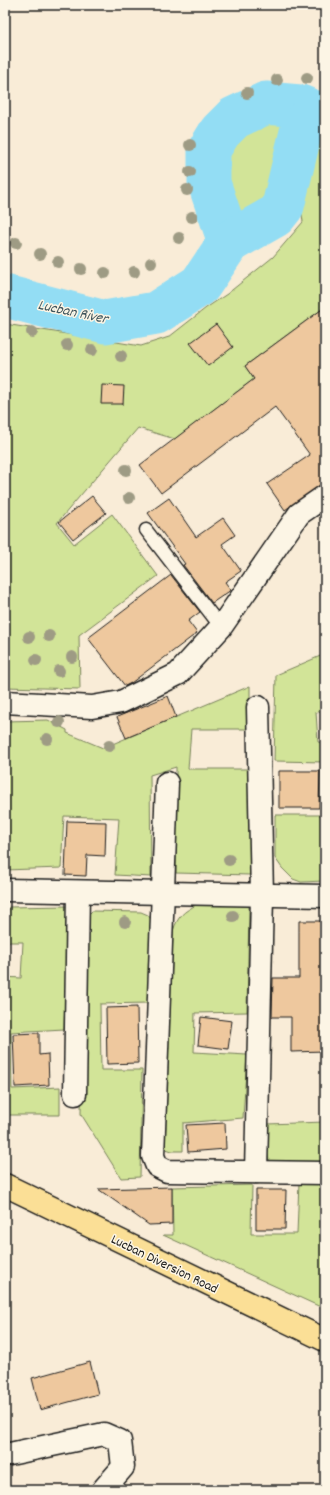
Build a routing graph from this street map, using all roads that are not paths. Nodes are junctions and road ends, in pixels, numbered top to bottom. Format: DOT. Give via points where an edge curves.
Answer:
graph roads {
  1 [pos="325,496"];
  2 [pos="146,530"];
  3 [pos="221,627"];
  4 [pos="5,702"];
  5 [pos="258,707"];
  6 [pos="167,783"];
  7 [pos="5,890"];
  8 [pos="78,892"];
  9 [pos="163,894"];
  10 [pos="262,895"];
  11 [pos="325,896"];
  12 [pos="75,1094"];
  13 [pos="256,1172"];
  14 [pos="325,1173"];
  15 [pos="5,1185"];
  16 [pos="325,1340"];
  17 [pos="5,1455"];
  18 [pos="103,1490"];
  1 -- 3 [label="street" via="299,514"];
  2 -- 3 [label="lane"];
  3 -- 4 [label="street" via="178,674 121,702 92,707"];
  5 -- 10 [label="street"];
  6 -- 9 [label="street"];
  7 -- 8 [label="street"];
  8 -- 9 [label="street"];
  8 -- 12 [label="street"];
  9 -- 10 [label="street"];
  9 -- 13 [label="street" via="153,1156 157,1166 167,1172"];
  10 -- 11 [label="street"];
  10 -- 13 [label="street"];
  13 -- 14 [label="street"];
  15 -- 16 [label="main road, Lucban Diversion Road"];
  17 -- 18 [label="street" via="104,1434 120,1442 123,1467"];
}
